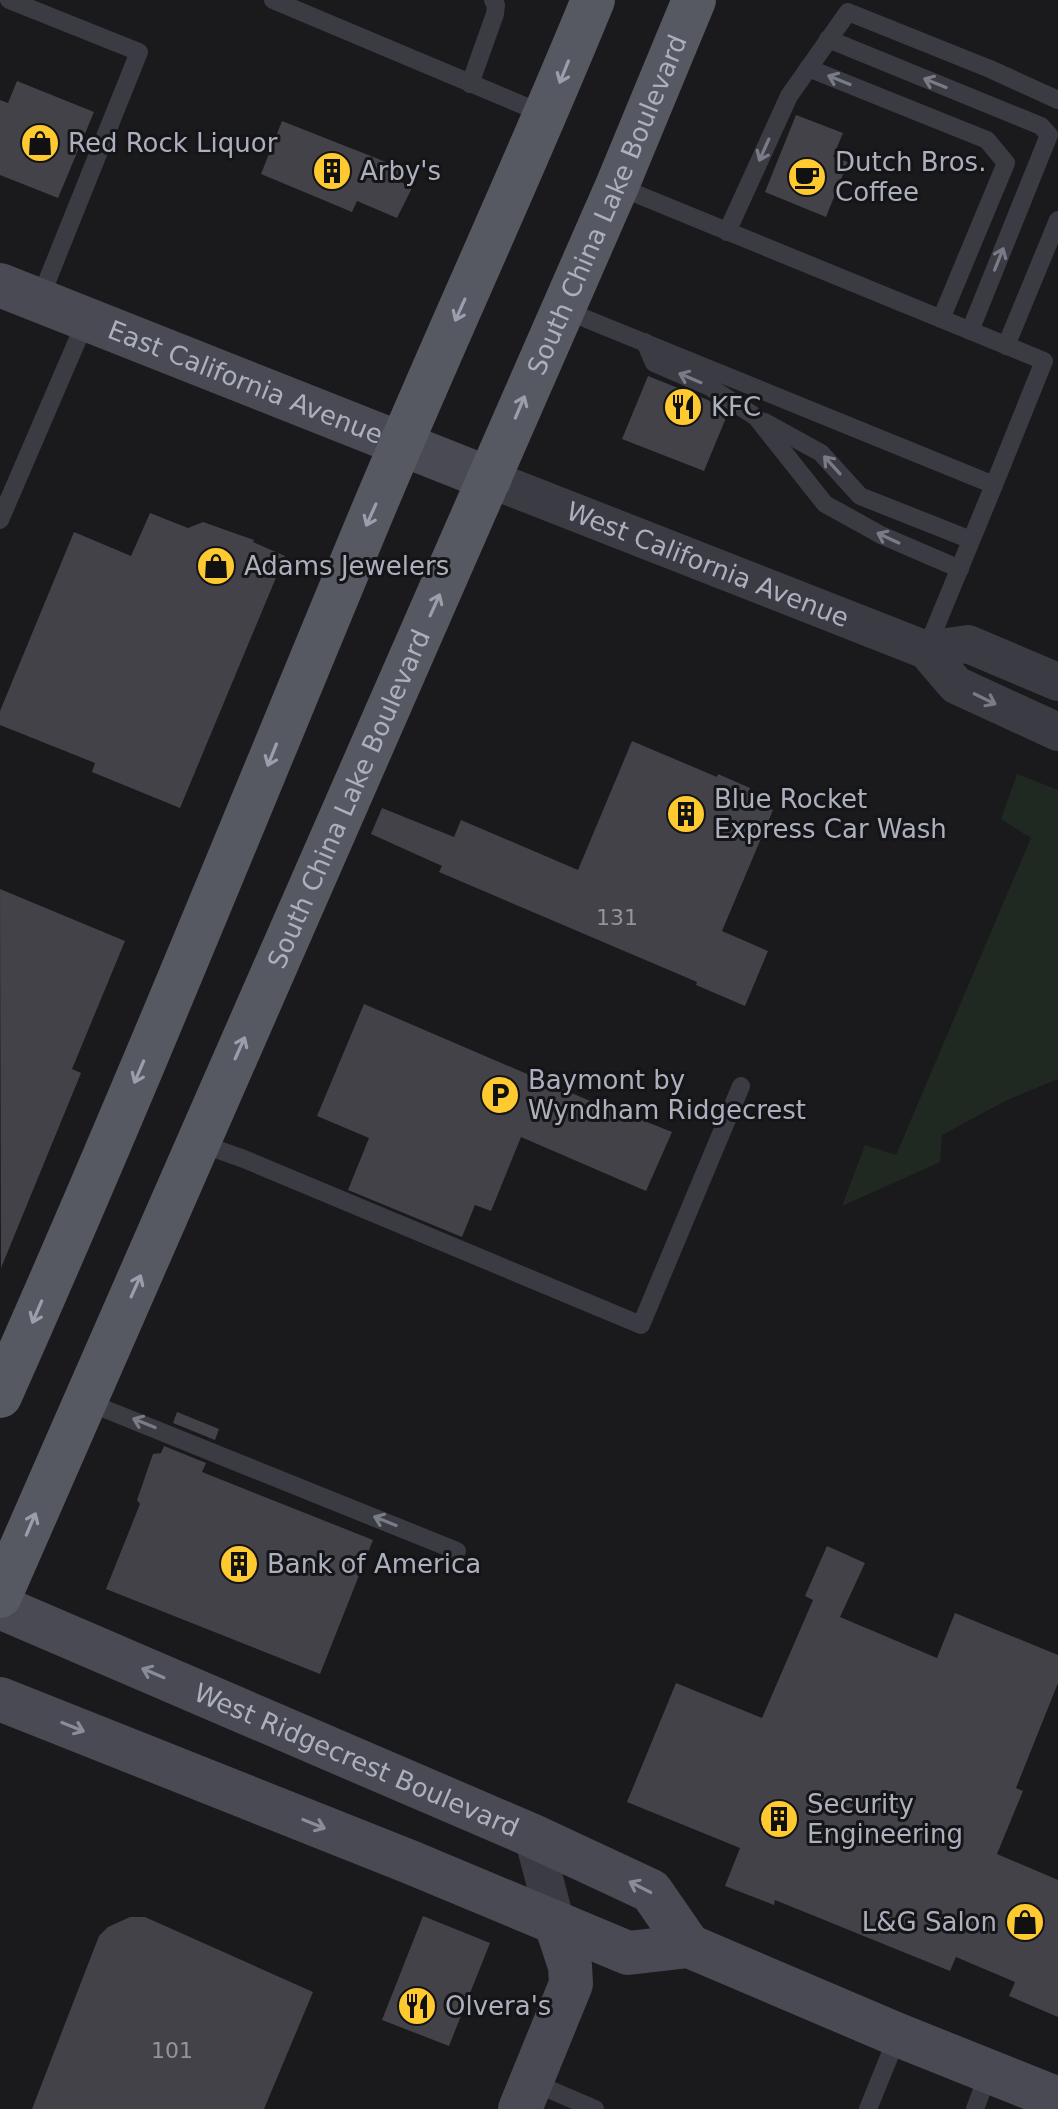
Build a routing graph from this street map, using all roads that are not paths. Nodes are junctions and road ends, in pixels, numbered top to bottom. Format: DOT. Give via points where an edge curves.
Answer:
graph roads {
  1 [pos="3,0"];
  2 [pos="9,0"];
  3 [pos="273,0"];
  4 [pos="493,0"];
  5 [pos="593,0"];
  6 [pos="694,0"];
  7 [pos="0,7"];
  8 [pos="828,39"];
  9 [pos="808,68"];
  10 [pos="470,84"];
  11 [pos="1058,100"];
  12 [pos="546,115"];
  13 [pos="617,186"];
  14 [pos="1058,220"];
  15 [pos="727,232"];
  16 [pos="19,293"];
  17 [pos="562,309"];
  18 [pos="87,318"];
  19 [pos="941,319"];
  20 [pos="970,331"];
  21 [pos="645,342"];
  22 [pos="1006,346"];
  23 [pos="756,417"];
  24 [pos="402,443"];
  25 [pos="490,479"];
  26 [pos="994,485"];
  27 [pos="6,490"];
  28 [pos="0,520"];
  29 [pos="971,540"];
  30 [pos="960,569"];
  31 [pos="926,650"];
  32 [pos="1058,682"];
  33 [pos="1058,732"];
  34 [pos="741,1086"];
  35 [pos="199,1143"];
  36 [pos="5,1372"];
  37 [pos="85,1401"];
  38 [pos="457,1551"];
  39 [pos="0,1596"];
  40 [pos="0,1607"];
  41 [pos="0,1699"];
  42 [pos="533,1836"];
  43 [pos="556,1924"];
  44 [pos="689,1946"];
  45 [pos="898,2035"];
  46 [pos="982,2090"];
  47 [pos="525,2096"];
  48 [pos="1058,2099"];
  49 [pos="595,2109"];
  50 [pos="868,2109"];
  1 -- 7 [label="lane"];
  2 -- 16 [label="lane" via="139,52"];
  3 -- 10 [label="lane"];
  4 -- 10 [label="lane" via="495,14"];
  5 -- 12 [label="main road, one-way"];
  6 -- 13 [label="main road, South China Lake Boulevard"];
  8 -- 9 [label="lane"];
  8 -- 11 [label="lane" via="848,12"];
  20 -- 8 [label="lane, one-way" via="1049,135 1041,126"];
  9 -- 15 [label="lane, one-way" via="789,96"];
  19 -- 9 [label="lane, one-way" via="1006,163 987,140"];
  10 -- 12 [label="lane"];
  12 -- 24 [label="main road, one-way"];
  13 -- 15 [label="lane"];
  13 -- 17 [label="main road, South China Lake Boulevard"];
  14 -- 22 [label="lane"];
  15 -- 19 [label="lane"];
  16 -- 18 [label="main road, East California Avenue"];
  17 -- 21 [label="lane"];
  25 -- 17 [label="main road, South China Lake Boulevard, one-way"];
  18 -- 24 [label="main road, East California Avenue"];
  18 -- 27 [label="lane"];
  19 -- 20 [label="lane"];
  20 -- 22 [label="lane"];
  23 -- 21 [label="lane, one-way" via="710,387 654,363"];
  21 -- 26 [label="lane"];
  22 -- 26 [label="lane" via="1044,361"];
  29 -- 23 [label="lane, one-way" via="860,496 821,453"];
  30 -- 23 [label="lane, one-way" via="825,504"];
  24 -- 25 [label="main road, East California Avenue"];
  24 -- 36 [label="main road, one-way" via="219,886"];
  25 -- 31 [label="street, West California Avenue"];
  35 -- 25 [label="main road, South China Lake Boulevard, one-way"];
  26 -- 29 [label="lane"];
  27 -- 28 [label="lane"];
  29 -- 30 [label="lane"];
  30 -- 31 [label="lane"];
  31 -- 32 [label="street, West California Avenue" via="968,644"];
  31 -- 33 [label="street, West California Avenue, one-way" via="956,685"];
  34 -- 35 [label="lane" via="641,1325"];
  37 -- 35 [label="main road, South China Lake Boulevard, one-way"];
  38 -- 37 [label="lane, one-way"];
  39 -- 37 [label="main road, South China Lake Boulevard, one-way"];
  42 -- 40 [label="main road, West Ridgecrest Boulevard, one-way"];
  41 -- 43 [label="main road, one-way"];
  42 -- 43 [label="street"];
  44 -- 42 [label="main road, West Ridgecrest Boulevard, one-way" via="651,1891"];
  43 -- 44 [label="main road" via="628,1953"];
  43 -- 47 [label="main road" via="571,1984"];
  44 -- 45 [label="main road"];
  45 -- 46 [label="main road"];
  45 -- 50 [label="lane"];
  46 -- 48 [label="main road"];
  47 -- 49 [label="lane"];
}
